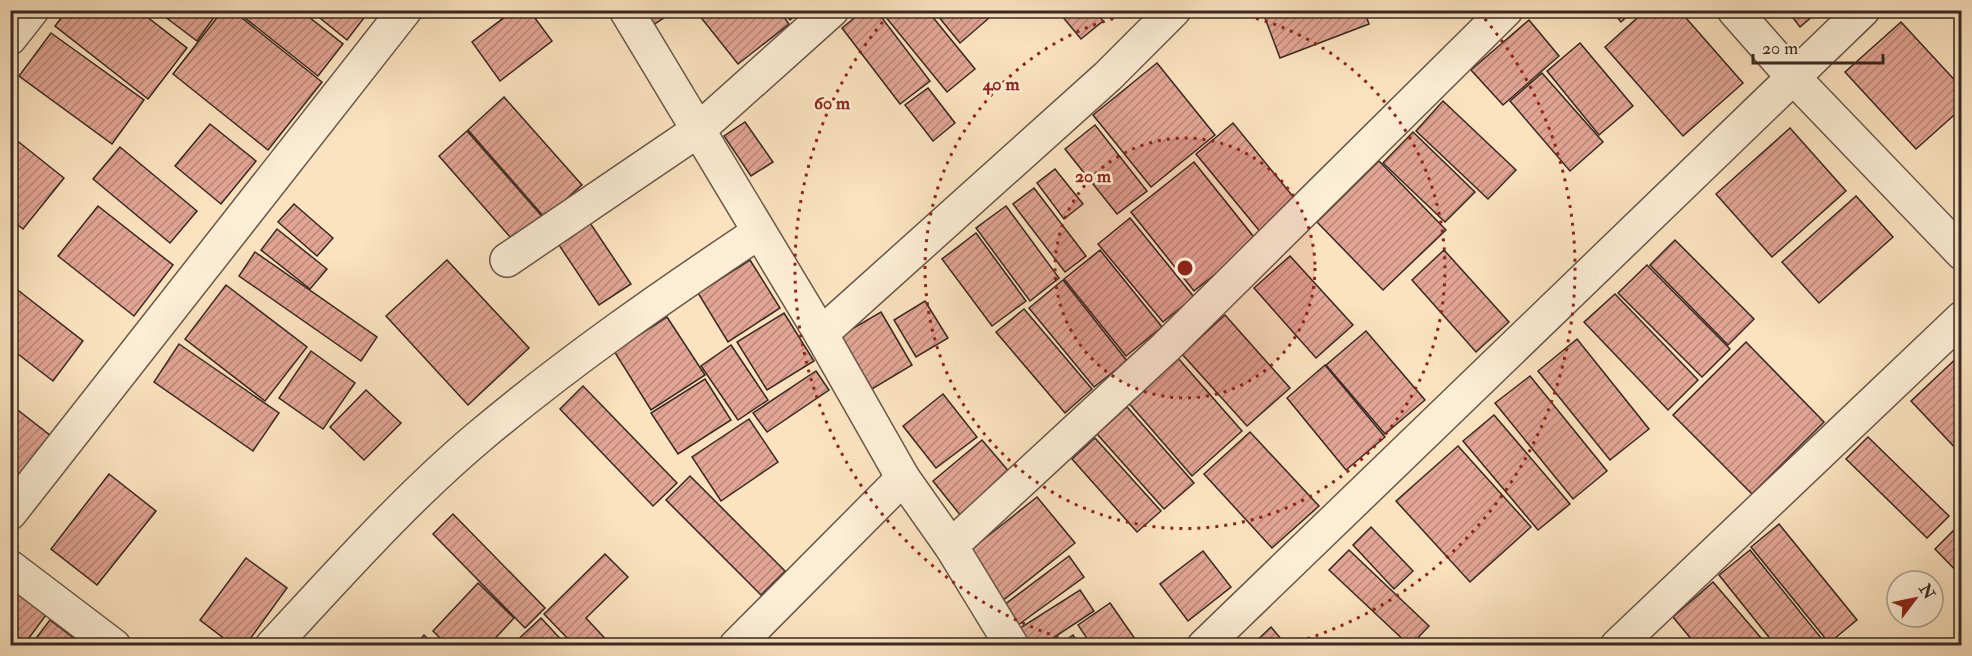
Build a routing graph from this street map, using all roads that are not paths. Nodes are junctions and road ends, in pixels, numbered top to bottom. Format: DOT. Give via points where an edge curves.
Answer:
graph roads {
  1 [pos="32,10"];
  2 [pos="405,10"];
  3 [pos="627,10"];
  4 [pos="832,10"];
  5 [pos="1174,10"];
  6 [pos="1506,10"];
  7 [pos="1734,10"];
  8 [pos="1863,10"];
  9 [pos="10,38"];
  10 [pos="1792,76"];
  11 [pos="698,131"];
  12 [pos="759,232"];
  13 [pos="1962,254"];
  14 [pos="507,260"];
  15 [pos="1962,318"];
  16 [pos="821,334"];
  17 [pos="903,478"];
  18 [pos="10,513"];
  19 [pos="951,546"];
  20 [pos="10,567"];
  21 [pos="114,645"];
  22 [pos="272,645"];
  23 [pos="736,645"];
  24 [pos="1012,645"];
  25 [pos="1204,645"];
  26 [pos="1617,645"];
  1 -- 9 [label="street"];
  2 -- 18 [label="street"];
  3 -- 11 [label="street"];
  4 -- 11 [label="street"];
  5 -- 16 [label="street" via="1108,76"];
  6 -- 19 [label="street" via="1166,347"];
  7 -- 10 [label="street"];
  8 -- 10 [label="street"];
  10 -- 13 [label="street"];
  10 -- 25 [label="street"];
  11 -- 12 [label="street"];
  11 -- 14 [label="street"];
  12 -- 16 [label="street"];
  12 -- 22 [label="street" via="668,292 480,436 396,513"];
  15 -- 26 [label="street"];
  16 -- 17 [label="street"];
  17 -- 19 [label="street"];
  17 -- 23 [label="street"];
  19 -- 24 [label="street"];
  20 -- 21 [label="street"];
}
